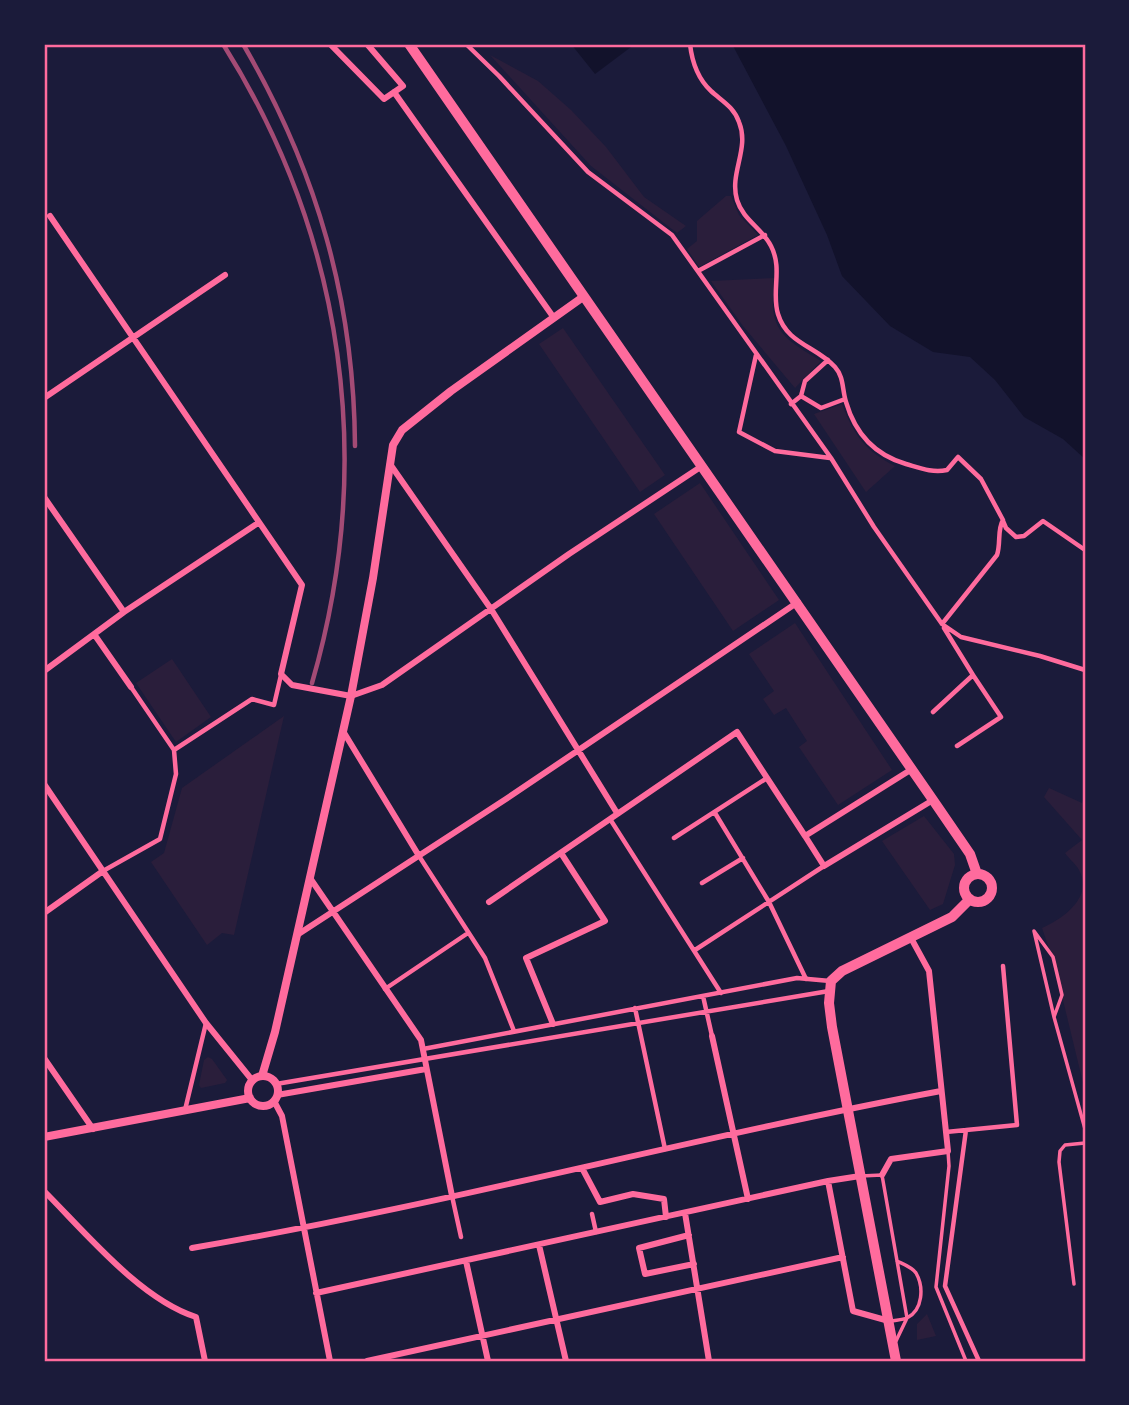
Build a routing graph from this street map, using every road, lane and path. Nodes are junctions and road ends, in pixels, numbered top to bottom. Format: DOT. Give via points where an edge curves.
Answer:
graph roads {
  1 [pos="330,44"];
  2 [pos="367,44"];
  3 [pos="466,44"];
  4 [pos="691,44"];
  5 [pos="411,46"];
  6 [pos="394,92"];
  7 [pos="50,216"];
  8 [pos="765,235"];
  9 [pos="698,271"];
  10 [pos="225,275"];
  11 [pos="583,297"];
  12 [pos="554,318"];
  13 [pos="134,337"];
  14 [pos="756,355"];
  15 [pos="828,360"];
  16 [pos="801,396"];
  17 [pos="44,398"];
  18 [pos="845,399"];
  19 [pos="791,404"];
  20 [pos="831,458"];
  21 [pos="390,464"];
  22 [pos="702,466"];
  23 [pos="44,497"];
  24 [pos="1003,520"];
  25 [pos="258,523"];
  26 [pos="1085,550"];
  27 [pos="798,602"];
  28 [pos="491,609"];
  29 [pos="124,612"];
  30 [pos="942,624"];
  31 [pos="94,634"];
  32 [pos="1085,670"];
  33 [pos="44,671"];
  34 [pos="281,674"];
  35 [pos="973,675"];
  36 [pos="131,687"];
  37 [pos="351,696"];
  38 [pos="933,712"];
  39 [pos="343,732"];
  40 [pos="957,746"];
  41 [pos="174,750"];
  42 [pos="576,750"];
  43 [pos="912,769"];
  44 [pos="767,778"];
  45 [pos="44,784"];
  46 [pos="933,800"];
  47 [pos="617,813"];
  48 [pos="715,813"];
  49 [pos="610,818"];
  50 [pos="805,836"];
  51 [pos="674,838"];
  52 [pos="561,853"];
  53 [pos="419,856"];
  54 [pos="743,858"];
  55 [pos="824,866"];
  56 [pos="103,871"];
  57 [pos="976,874"];
  58 [pos="310,878"];
  59 [pos="702,883"];
  60 [pos="970,899"];
  61 [pos="489,902"];
  62 [pos="769,902"];
  63 [pos="44,913"];
  64 [pos="332,913"];
  65 [pos="468,933"];
  66 [pos="297,935"];
  67 [pos="911,938"];
  68 [pos="695,950"];
  69 [pos="1003,966"];
  70 [pos="806,979"];
  71 [pos="831,986"];
  72 [pos="384,990"];
  73 [pos="721,992"];
  74 [pos="703,996"];
  75 [pos="635,1008"];
  76 [pos="706,1011"];
  77 [pos="1054,1017"];
  78 [pos="206,1023"];
  79 [pos="638,1023"];
  80 [pos="553,1024"];
  81 [pos="514,1031"];
  82 [pos="712,1036"];
  83 [pos="423,1049"];
  84 [pos="44,1058"];
  85 [pos="424,1059"];
  86 [pos="426,1069"];
  87 [pos="262,1076"];
  88 [pos="251,1080"];
  89 [pos="276,1084"];
  90 [pos="941,1091"];
  91 [pos="250,1098"];
  92 [pos="275,1098"];
  93 [pos="848,1108"];
  94 [pos="185,1111"];
  95 [pos="1085,1128"];
  96 [pos="93,1129"];
  97 [pos="967,1130"];
  98 [pos="946,1132"];
  99 [pos="734,1134"];
  100 [pos="44,1137"];
  101 [pos="1085,1143"];
  102 [pos="664,1149"];
  103 [pos="948,1151"];
  104 [pos="582,1168"];
  105 [pos="882,1175"];
  106 [pos="860,1176"];
  107 [pos="828,1181"];
  108 [pos="44,1191"];
  109 [pos="452,1196"];
  110 [pos="748,1199"];
  111 [pos="685,1213"];
  112 [pos="592,1214"];
  113 [pos="666,1217"];
  114 [pos="304,1229"];
  115 [pos="596,1232"];
  116 [pos="689,1235"];
  117 [pos="461,1237"];
  118 [pos="539,1245"];
  119 [pos="192,1248"];
  120 [pos="465,1257"];
  121 [pos="843,1257"];
  122 [pos="897,1261"];
  123 [pos="694,1264"];
  124 [pos="1074,1284"];
  125 [pos="697,1288"];
  126 [pos="316,1293"];
  127 [pos="556,1318"];
  128 [pos="907,1318"];
  129 [pos="889,1321"];
  130 [pos="483,1335"];
  131 [pos="893,1348"];
  132 [pos="205,1361"];
  133 [pos="330,1361"];
  134 [pos="367,1361"];
  135 [pos="488,1361"];
  136 [pos="566,1361"];
  137 [pos="709,1361"];
  138 [pos="896,1361"];
  139 [pos="966,1361"];
  140 [pos="979,1361"];
  1 -- 6 [label="street" via="384,99"];
  2 -- 6 [label="street" via="403,86"];
  3 -- 9 [label="street" via="588,173 672,235"];
  4 -- 8 [label="street" via="700,79 729,105 740,123 743,143 734,185 736,197 744,215"];
  5 -- 11 [label="main road"];
  6 -- 12 [label="street"];
  7 -- 13 [label="street"];
  8 -- 9 [label="street"];
  8 -- 15 [label="street" via="776,258 777,312 783,325 800,344"];
  9 -- 14 [label="street"];
  10 -- 13 [label="street"];
  11 -- 12 [label="street"];
  11 -- 22 [label="main road"];
  12 -- 21 [label="street" via="402,430"];
  13 -- 17 [label="street"];
  13 -- 25 [label="street"];
  14 -- 19 [label="street"];
  14 -- 20 [label="street" via="739,432 775,451"];
  15 -- 16 [label="street" via="806,381"];
  15 -- 18 [label="street" via="842,379"];
  16 -- 18 [label="street" via="821,408"];
  16 -- 19 [label="street"];
  18 -- 24 [label="street" via="864,438 889,458 938,472 947,470 958,457 981,479"];
  19 -- 20 [label="street"];
  20 -- 30 [label="street"];
  21 -- 28 [label="street"];
  21 -- 37 [label="street"];
  22 -- 27 [label="main road"];
  22 -- 28 [label="street"];
  23 -- 29 [label="street"];
  24 -- 26 [label="street" via="1016,537 1043,521"];
  24 -- 30 [label="street" via="997,555"];
  25 -- 29 [label="street"];
  25 -- 34 [label="street" via="302,585"];
  27 -- 42 [label="street"];
  27 -- 43 [label="main road"];
  28 -- 37 [label="street" via="382,685"];
  28 -- 42 [label="street"];
  29 -- 31 [label="street"];
  30 -- 32 [label="street" via="961,636"];
  30 -- 35 [label="street"];
  31 -- 33 [label="street"];
  31 -- 36 [label="street"];
  34 -- 37 [label="street" via="292,685"];
  34 -- 41 [label="street" via="274,705 252,699"];
  35 -- 38 [label="street"];
  35 -- 40 [label="street" via="1001,716"];
  36 -- 41 [label="street"];
  37 -- 39 [label="street"];
  39 -- 53 [label="street"];
  39 -- 58 [label="street"];
  41 -- 56 [label="street" via="176,774 160,839"];
  42 -- 47 [label="street"];
  42 -- 53 [label="street"];
  43 -- 46 [label="main road"];
  43 -- 50 [label="street"];
  44 -- 47 [label="street" via="737,732"];
  44 -- 48 [label="street"];
  44 -- 50 [label="street"];
  45 -- 56 [label="street"];
  46 -- 55 [label="street"];
  46 -- 57 [label="main road" via="970,854"];
  47 -- 49 [label="street"];
  48 -- 51 [label="street"];
  48 -- 54 [label="street"];
  49 -- 52 [label="street"];
  49 -- 68 [label="street"];
  50 -- 55 [label="street"];
  52 -- 61 [label="street"];
  52 -- 80 [label="street" via="605,920 526,958"];
  53 -- 64 [label="street"];
  53 -- 65 [label="street"];
  54 -- 59 [label="street"];
  54 -- 62 [label="street"];
  55 -- 62 [label="street"];
  56 -- 63 [label="street"];
  56 -- 78 [label="street"];
  57 -- 60 [label="main road" via="964,883"];
  57 -- 60 [label="main road" via="987,877 992,890 984,900"];
  58 -- 64 [label="street"];
  58 -- 66 [label="street"];
  60 -- 67 [label="main road" via="952,917"];
  62 -- 68 [label="street"];
  62 -- 70 [label="street"];
  64 -- 66 [label="street"];
  64 -- 72 [label="street"];
  65 -- 72 [label="street"];
  65 -- 81 [label="street" via="485,958"];
  66 -- 87 [label="street"];
  67 -- 71 [label="main road" via="842,971"];
  67 -- 90 [label="street" via="929,971"];
  68 -- 73 [label="street"];
  69 -- 97 [label="street" via="1017,1125"];
  70 -- 71 [label="street"];
  70 -- 73 [label="street"];
  71 -- 76 [label="street"];
  71 -- 93 [label="main road" via="832,1027"];
  72 -- 83 [label="street"];
  73 -- 74 [label="street"];
  74 -- 75 [label="street"];
  74 -- 76 [label="street"];
  75 -- 79 [label="street"];
  75 -- 80 [label="street"];
  76 -- 79 [label="street"];
  76 -- 82 [label="street"];
  77 -- 77 [label="lane" via="1062,995 1053,957 1034,931"];
  77 -- 95 [label="lane"];
  78 -- 88 [label="street"];
  78 -- 94 [label="street"];
  79 -- 85 [label="street"];
  79 -- 102 [label="street"];
  80 -- 81 [label="street"];
  81 -- 83 [label="street"];
  82 -- 99 [label="street"];
  83 -- 85 [label="street"];
  84 -- 96 [label="street"];
  85 -- 86 [label="street"];
  85 -- 89 [label="street"];
  86 -- 92 [label="street"];
  86 -- 109 [label="street"];
  87 -- 88 [label="street"];
  87 -- 89 [label="street"];
  88 -- 91 [label="street"];
  89 -- 92 [label="street"];
  90 -- 93 [label="street"];
  90 -- 98 [label="street"];
  91 -- 92 [label="street" via="261,1105"];
  91 -- 94 [label="street"];
  92 -- 114 [label="street"];
  93 -- 99 [label="street"];
  93 -- 106 [label="main road"];
  94 -- 96 [label="street"];
  96 -- 100 [label="street"];
  97 -- 98 [label="street"];
  97 -- 140 [label="street" via="945,1286"];
  98 -- 103 [label="street"];
  99 -- 102 [label="street"];
  99 -- 110 [label="street"];
  101 -- 124 [label="lane" via="1065,1145 1059,1162"];
  102 -- 104 [label="street"];
  103 -- 105 [label="street" via="891,1159"];
  103 -- 139 [label="lane" via="936,1287"];
  104 -- 109 [label="street"];
  104 -- 113 [label="street" via="600,1202 633,1194 664,1199"];
  105 -- 106 [label="lane"];
  105 -- 122 [label="lane"];
  106 -- 107 [label="street"];
  106 -- 129 [label="main road"];
  107 -- 110 [label="street"];
  107 -- 121 [label="street"];
  108 -- 132 [label="street" via="134,1280 163,1303 195,1317"];
  109 -- 114 [label="street"];
  109 -- 117 [label="street"];
  110 -- 111 [label="street"];
  111 -- 113 [label="street"];
  111 -- 116 [label="street"];
  112 -- 115 [label="street"];
  113 -- 115 [label="street"];
  114 -- 119 [label="street"];
  114 -- 126 [label="street"];
  115 -- 118 [label="street"];
  116 -- 123 [label="street"];
  116 -- 123 [label="street" via="639,1248 645,1274"];
  118 -- 120 [label="street"];
  118 -- 127 [label="street"];
  120 -- 126 [label="street"];
  120 -- 130 [label="street"];
  121 -- 125 [label="street"];
  121 -- 129 [label="street" via="853,1311"];
  122 -- 128 [label="lane"];
  122 -- 128 [label="lane" via="916,1273 919,1286 918,1308"];
  123 -- 125 [label="street"];
  125 -- 127 [label="street"];
  125 -- 137 [label="street"];
  126 -- 133 [label="street"];
  127 -- 130 [label="street"];
  127 -- 136 [label="street"];
  128 -- 129 [label="lane"];
  128 -- 131 [label="lane"];
  129 -- 131 [label="main road"];
  130 -- 134 [label="street"];
  130 -- 135 [label="street"];
  131 -- 138 [label="main road"];
}
